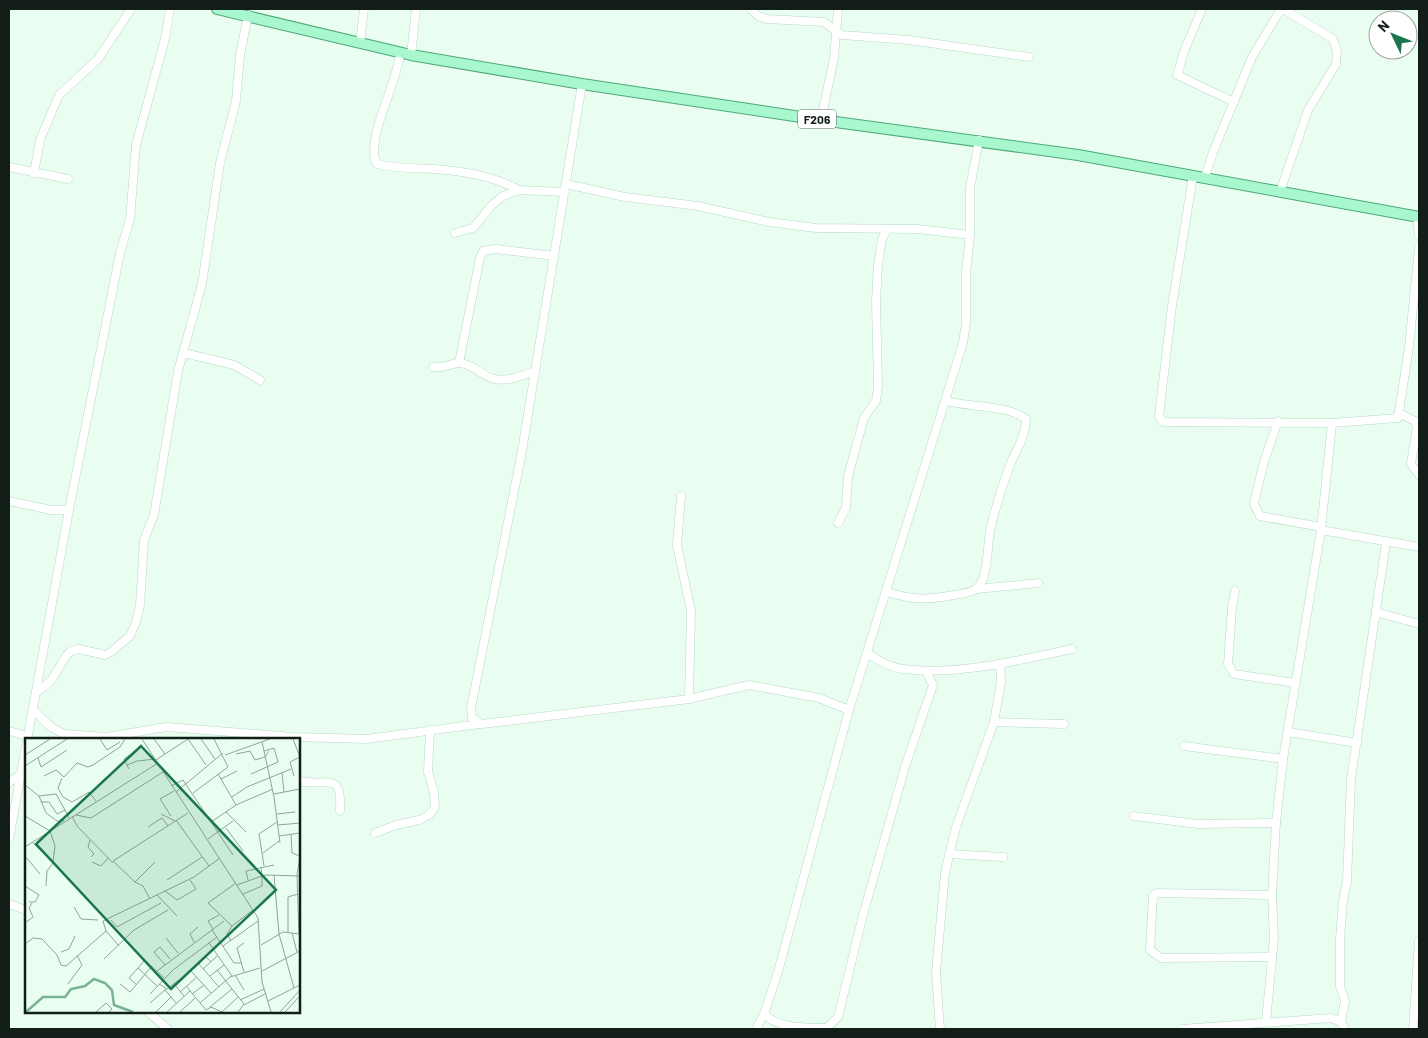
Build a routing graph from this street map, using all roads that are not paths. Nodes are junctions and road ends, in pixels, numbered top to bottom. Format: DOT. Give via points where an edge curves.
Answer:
graph roads {
  1 [pos="131,9"];
  2 [pos="170,9"];
  3 [pos="217,9"];
  4 [pos="364,9"];
  5 [pos="416,9"];
  6 [pos="751,9"];
  7 [pos="838,9"];
  8 [pos="1202,9"];
  9 [pos="1282,9"];
  10 [pos="248,15"];
  11 [pos="836,29"];
  12 [pos="360,43"];
  13 [pos="400,52"];
  14 [pos="411,55"];
  15 [pos="1029,57"];
  16 [pos="582,84"];
  17 [pos="1234,102"];
  18 [pos="821,120"];
  19 [pos="979,140"];
  20 [pos="9,167"];
  21 [pos="34,173"];
  22 [pos="1193,176"];
  23 [pos="1205,178"];
  24 [pos="68,179"];
  25 [pos="566,188"];
  26 [pos="519,190"];
  27 [pos="1280,192"];
  28 [pos="1418,217"];
  29 [pos="887,229"];
  30 [pos="455,233"];
  31 [pos="970,235"];
  32 [pos="1419,235"];
  33 [pos="1419,248"];
  34 [pos="554,256"];
  35 [pos="184,353"];
  36 [pos="460,363"];
  37 [pos="434,367"];
  38 [pos="533,372"];
  39 [pos="260,380"];
  40 [pos="946,401"];
  41 [pos="1399,413"];
  42 [pos="1278,422"];
  43 [pos="1332,423"];
  44 [pos="1419,475"];
  45 [pos="681,496"];
  46 [pos="9,501"];
  47 [pos="70,510"];
  48 [pos="838,523"];
  49 [pos="1321,528"];
  50 [pos="1386,543"];
  51 [pos="1419,548"];
  52 [pos="1038,582"];
  53 [pos="976,589"];
  54 [pos="1235,591"];
  55 [pos="887,592"];
  56 [pos="1376,612"];
  57 [pos="1419,624"];
  58 [pos="1072,649"];
  59 [pos="868,654"];
  60 [pos="1000,664"];
  61 [pos="926,671"];
  62 [pos="1295,683"];
  63 [pos="37,692"];
  64 [pos="689,700"];
  65 [pos="33,710"];
  66 [pos="849,710"];
  67 [pos="994,722"];
  68 [pos="479,724"];
  69 [pos="1064,724"];
  70 [pos="430,730"];
  71 [pos="9,731"];
  72 [pos="1288,732"];
  73 [pos="26,736"];
  74 [pos="245,736"];
  75 [pos="25,742"];
  76 [pos="1357,743"];
  77 [pos="1184,746"];
  78 [pos="1283,759"];
  79 [pos="19,775"];
  80 [pos="300,781"];
  81 [pos="9,783"];
  82 [pos="340,811"];
  83 [pos="1134,816"];
  84 [pos="1276,824"];
  85 [pos="376,833"];
  86 [pos="9,839"];
  87 [pos="949,854"];
  88 [pos="1003,857"];
  89 [pos="1272,895"];
  90 [pos="9,904"];
  91 [pos="25,910"];
  92 [pos="1419,941"];
  93 [pos="1272,956"];
  94 [pos="1418,1000"];
  95 [pos="149,1013"];
  96 [pos="764,1014"];
  97 [pos="1266,1022"];
  98 [pos="1343,1025"];
  99 [pos="1216,1028"];
  100 [pos="168,1029"];
  101 [pos="756,1029"];
  102 [pos="940,1029"];
  103 [pos="1182,1029"];
  104 [pos="1413,1029"];
  1 -- 21 [label="street" via="98,59 59,94 40,140"];
  2 -- 47 [label="street" via="136,145 130,219 120,253"];
  3 -- 10 [label="main road, F206"];
  4 -- 12 [label="street"];
  5 -- 14 [label="street"];
  6 -- 11 [label="street" via="767,19 824,22"];
  7 -- 11 [label="street"];
  8 -- 17 [label="street" via="1177,74"];
  9 -- 17 [label="street" via="1252,57"];
  9 -- 27 [label="street" via="1333,39 1337,51 1336,64 1308,110"];
  10 -- 12 [label="main road, F206"];
  10 -- 35 [label="street" via="236,101 220,163 202,284"];
  11 -- 15 [label="street" via="842,35 909,40"];
  11 -- 18 [label="street" via="834,58"];
  12 -- 13 [label="main road, F206"];
  13 -- 14 [label="main road, F206"];
  13 -- 26 [label="street" via="376,130 372,156 377,164 408,170 452,170 496,179"];
  14 -- 16 [label="main road, F206"];
  16 -- 18 [label="main road, F206"];
  16 -- 25 [label="street"];
  17 -- 23 [label="street"];
  18 -- 19 [label="main road, F206"];
  19 -- 22 [label="main road, F206"];
  19 -- 31 [label="street" via="970,188"];
  20 -- 21 [label="street"];
  21 -- 24 [label="street"];
  22 -- 23 [label="main road, F206"];
  22 -- 42 [label="street" via="1172,306 1159,416 1163,422"];
  23 -- 27 [label="main road, F206"];
  25 -- 26 [label="street"];
  25 -- 29 [label="street" via="698,206 769,222 816,228"];
  25 -- 34 [label="street"];
  26 -- 30 [label="street" via="503,196 492,205 473,228"];
  27 -- 28 [label="main road, F206"];
  28 -- 32 [label="street"];
  29 -- 31 [label="street"];
  29 -- 48 [label="street" via="878,265 876,402 864,418 848,476 846,508"];
  31 -- 40 [label="street" via="966,322"];
  33 -- 41 [label="street"];
  34 -- 36 [label="street" via="496,249 483,251"];
  34 -- 38 [label="street"];
  35 -- 39 [label="street" via="234,365"];
  35 -- 63 [label="street" via="172,400 154,515 144,540 140,605 130,636 105,655 71,651 51,681"];
  36 -- 37 [label="street"];
  36 -- 38 [label="street" via="492,379"];
  38 -- 68 [label="street" via="522,451 471,708 472,718"];
  40 -- 53 [label="street" via="995,408 1026,419 990,532 986,571"];
  40 -- 55 [label="street"];
  41 -- 43 [label="street" via="1398,418 1393,419"];
  41 -- 44 [label="street" via="1415,421 1412,464"];
  42 -- 43 [label="street"];
  42 -- 49 [label="street" via="1263,464 1255,510 1260,516"];
  43 -- 49 [label="street"];
  45 -- 64 [label="street" via="677,545 691,611"];
  46 -- 47 [label="street" via="51,510"];
  47 -- 63 [label="street"];
  49 -- 50 [label="street"];
  49 -- 62 [label="street"];
  50 -- 51 [label="street"];
  50 -- 56 [label="street"];
  52 -- 53 [label="street"];
  53 -- 55 [label="street" via="924,600"];
  54 -- 62 [label="street" via="1230,670 1234,674"];
  55 -- 59 [label="street"];
  56 -- 57 [label="street"];
  56 -- 76 [label="street"];
  58 -- 60 [label="street"];
  59 -- 61 [label="street" via="901,669"];
  59 -- 66 [label="street"];
  60 -- 61 [label="street"];
  60 -- 67 [label="street" via="1001,682"];
  61 -- 96 [label="street" via="933,685 905,767 838,1017 827,1028 773,1022"];
  62 -- 72 [label="street"];
  63 -- 65 [label="street"];
  64 -- 66 [label="street" via="748,685 819,698"];
  64 -- 68 [label="street"];
  65 -- 73 [label="street"];
  65 -- 74 [label="street" via="64,734 107,737 166,727"];
  66 -- 96 [label="street"];
  67 -- 69 [label="street"];
  67 -- 87 [label="street"];
  68 -- 70 [label="street"];
  70 -- 74 [label="street" via="366,739"];
  70 -- 85 [label="street" via="428,772 435,807 419,820"];
  71 -- 73 [label="street"];
  72 -- 76 [label="street"];
  72 -- 78 [label="street"];
  75 -- 79 [label="street"];
  76 -- 98 [label="street" via="1340,938 1340,986 1345,1001"];
  77 -- 78 [label="street"];
  78 -- 84 [label="street"];
  79 -- 81 [label="street"];
  79 -- 86 [label="street"];
  80 -- 82 [label="street" via="333,782 341,795"];
  83 -- 84 [label="street" via="1198,824"];
  84 -- 89 [label="street"];
  87 -- 88 [label="street"];
  87 -- 102 [label="street" via="936,972"];
  89 -- 93 [label="street"];
  89 -- 93 [label="street" via="1162,891 1153,896 1150,937 1150,950 1161,958"];
  90 -- 91 [label="street"];
  92 -- 94 [label="street"];
  93 -- 97 [label="street"];
  94 -- 104 [label="street"];
  95 -- 100 [label="street"];
  96 -- 101 [label="street"];
  97 -- 98 [label="street" via="1331,1018"];
  97 -- 99 [label="street"];
  99 -- 103 [label="street"];
}
